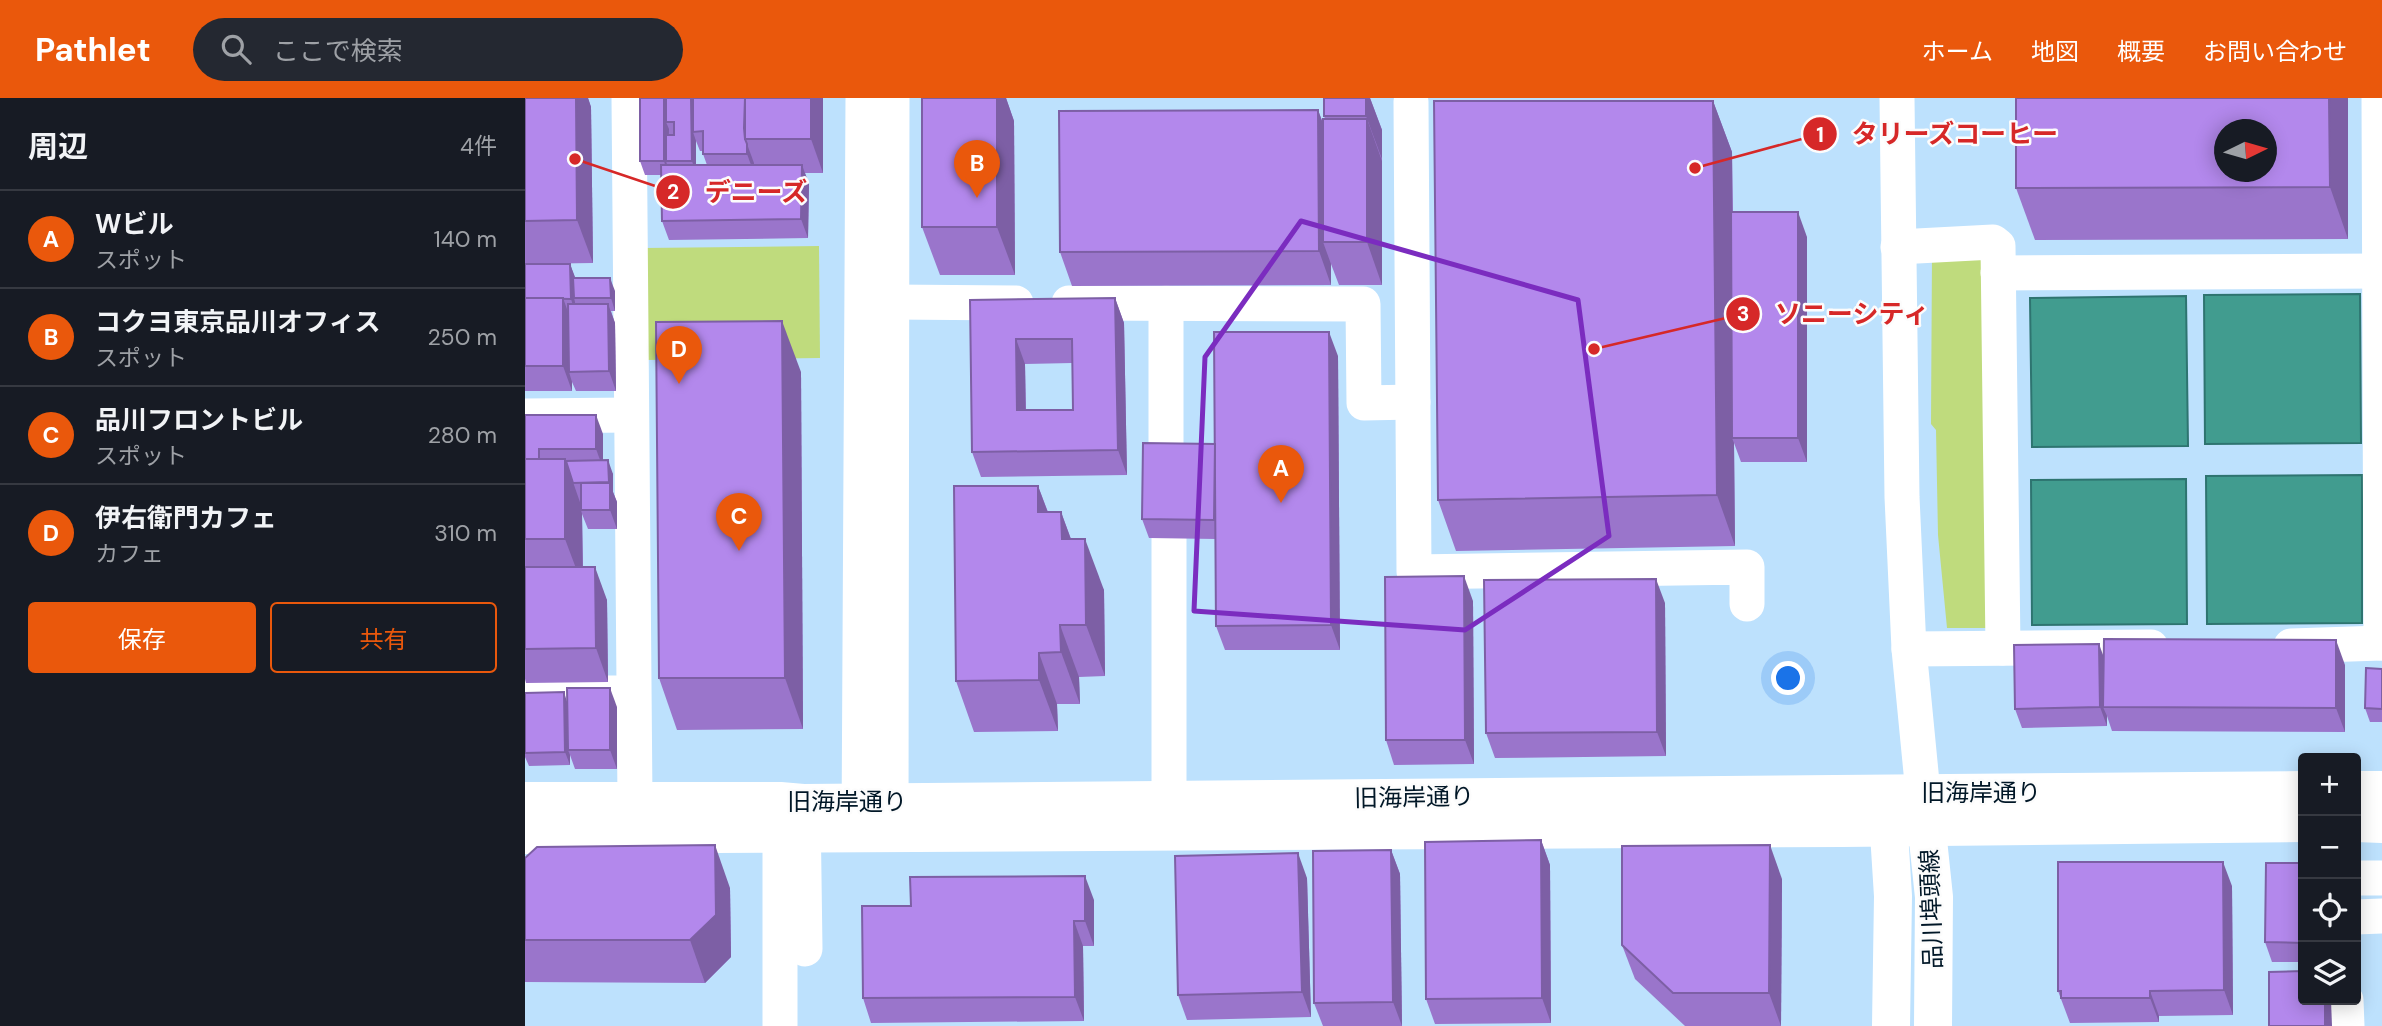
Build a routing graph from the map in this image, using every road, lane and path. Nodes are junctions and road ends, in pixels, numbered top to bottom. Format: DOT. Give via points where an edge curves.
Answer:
graph roads {
  1 [pos="629,98"];
  2 [pos="863,98"];
  3 [pos="893,98"];
  4 [pos="1897,98"];
  5 [pos="2379,98"];
  6 [pos="1411,103"];
  7 [pos="1898,247"];
  8 [pos="2380,271"];
  9 [pos="1998,273"];
  10 [pos="891,302"];
  11 [pos="1166,303"];
  12 [pos="1413,402"];
  13 [pos="631,415"];
  14 [pos="525,416"];
  15 [pos="1166,462"];
  16 [pos="1169,538"];
  17 [pos="1747,604"];
  18 [pos="2382,643"];
  19 [pos="2265,646"];
  20 [pos="2184,647"];
  21 [pos="2003,648"];
  22 [pos="1909,649"];
  23 [pos="525,693"];
  24 [pos="633,694"];
  25 [pos="2298,790"];
  26 [pos="2361,790"];
  27 [pos="2382,790"];
  28 [pos="1170,800"];
  29 [pos="525,801"];
  30 [pos="635,801"];
  31 [pos="1907,810"];
  32 [pos="875,816"];
  33 [pos="792,817"];
  34 [pos="2298,823"];
  35 [pos="2361,823"];
  36 [pos="2382,824"];
  37 [pos="525,835"];
  38 [pos="2361,878"];
  39 [pos="2382,878"];
  40 [pos="2382,916"];
  41 [pos="2361,917"];
  42 [pos="2346,1005"];
  43 [pos="781,1026"];
  44 [pos="805,1026"];
  45 [pos="1891,1026"];
  46 [pos="1933,1026"];
  47 [pos="2347,1026"];
  1 -- 13 [label="street" via="617,318"];
  2 -- 32 [label="street"];
  3 -- 10 [label="street"];
  4 -- 7 [label="street"];
  5 -- 8 [label="street"];
  6 -- 12 [label="street"];
  7 -- 9 [label="street" via="1993,242 1998,246"];
  7 -- 22 [label="street"];
  8 -- 9 [label="street"];
  8 -- 18 [label="street"];
  9 -- 21 [label="street"];
  10 -- 11 [label="street"];
  10 -- 32 [label="street"];
  11 -- 12 [label="street" via="1363,304 1364,403"];
  11 -- 15 [label="street"];
  12 -- 17 [label="street" via="1414,572 1747,567"];
  13 -- 14 [label="street"];
  13 -- 24 [label="street"];
  16 -- 28 [label="street"];
  18 -- 19 [label="street"];
  20 -- 21 [label="street"];
  21 -- 22 [label="street"];
  22 -- 31 [label="street"];
  23 -- 24 [label="street"];
  24 -- 30 [label="street"];
  25 -- 31 [label="main road, 旧海岸通り"];
  26 -- 27 [label="main road"];
  28 -- 31 [label="main road, 旧海岸通り"];
  28 -- 32 [label="main road, 旧海岸通り"];
  29 -- 30 [label="main road, 旧海岸通り"];
  30 -- 33 [label="main road, 旧海岸通り"];
  31 -- 32 [label="main road, 旧海岸通り"];
  31 -- 34 [label="main road, 旧海岸通り"];
  31 -- 45 [label="main road, 品川埠頭線" via="1893,896"];
  31 -- 46 [label="main road, 品川埠頭線" via="1934,897"];
  32 -- 33 [label="main road, 旧海岸通り"];
  33 -- 37 [label="main road, 旧海岸通り"];
  33 -- 43 [label="street"];
  33 -- 44 [label="street"];
  35 -- 36 [label="main road"];
  38 -- 39 [label="street"];
  40 -- 41 [label="street"];
  42 -- 47 [label="street"];
}
